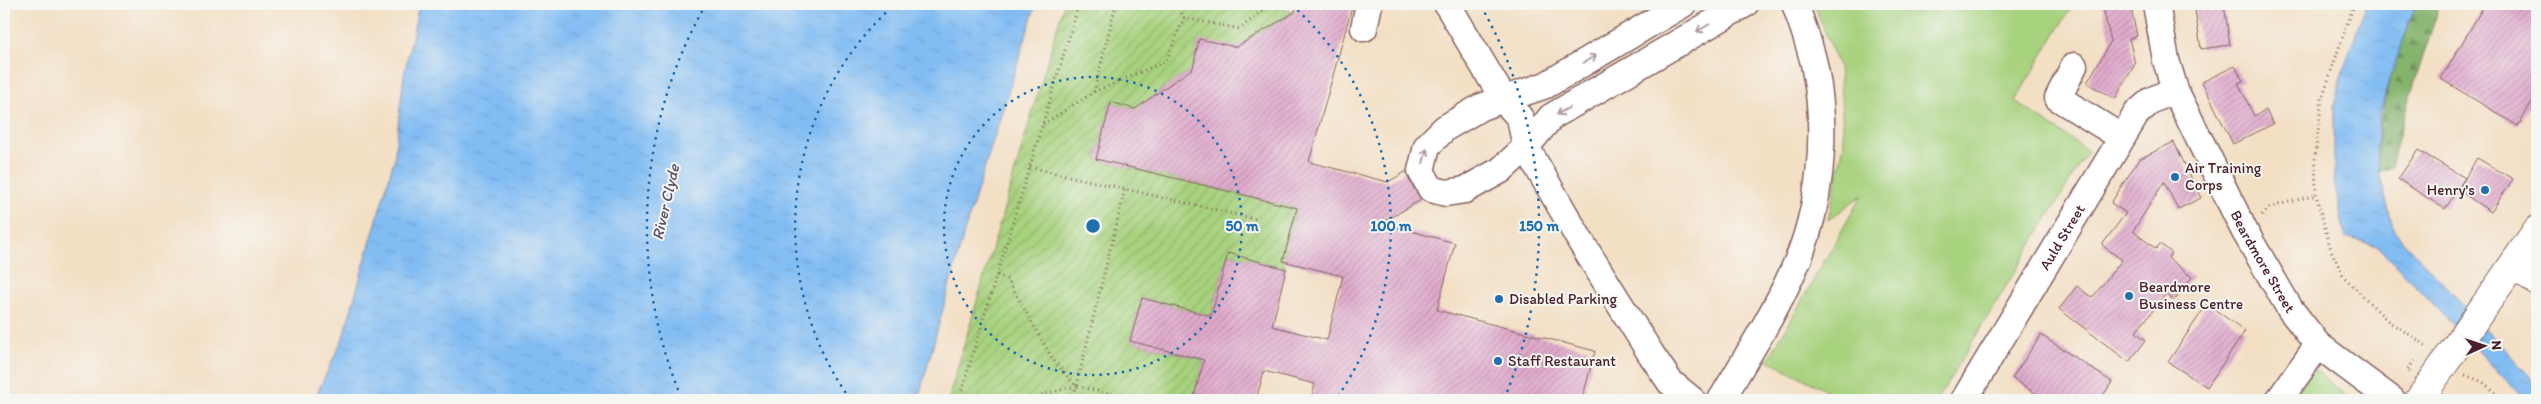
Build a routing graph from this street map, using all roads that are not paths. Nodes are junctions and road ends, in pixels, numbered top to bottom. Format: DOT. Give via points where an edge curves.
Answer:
graph roads {
  1 [pos="1447,4"];
  2 [pos="1683,4"];
  3 [pos="1745,4"];
  4 [pos="1795,4"];
  5 [pos="2156,4"];
  6 [pos="2074,66"];
  7 [pos="2175,90"];
  8 [pos="1504,100"];
  9 [pos="2121,137"];
  10 [pos="1526,147"];
  11 [pos="2537,230"];
  12 [pos="2514,265"];
  13 [pos="2537,281"];
  14 [pos="2318,345"];
  15 [pos="1692,400"];
  16 [pos="1721,400"];
  17 [pos="1964,400"];
  18 [pos="2279,400"];
  19 [pos="2392,400"];
  20 [pos="2419,400"];
  1 -- 8 [label="street"];
  8 -- 2 [label="street, one-way" via="1546,85"];
  3 -- 10 [label="street, one-way" via="1551,117"];
  4 -- 16 [label="street" via="1815,68 1821,113 1819,165 1811,217 1794,269"];
  5 -- 7 [label="street, Beardmore Street"];
  6 -- 9 [label="street" via="2058,98"];
  7 -- 9 [label="street, Auld Street" via="2152,100 2137,114"];
  7 -- 14 [label="street, Beardmore Street" via="2246,232 2290,310"];
  8 -- 10 [label="street" via="1520,118"];
  10 -- 8 [label="street, one-way" via="1502,170 1465,190 1446,193 1432,189 1421,171 1427,146 1446,128 1481,107"];
  9 -- 17 [label="street, Auld Street"];
  10 -- 15 [label="street" via="1580,242 1651,354 1670,382"];
  11 -- 12 [label="main road"];
  12 -- 13 [label="main road"];
  12 -- 20 [label="main road" via="2492,298 2458,366"];
  14 -- 18 [label="street"];
  14 -- 19 [label="street, Beardmore Street"];
}
